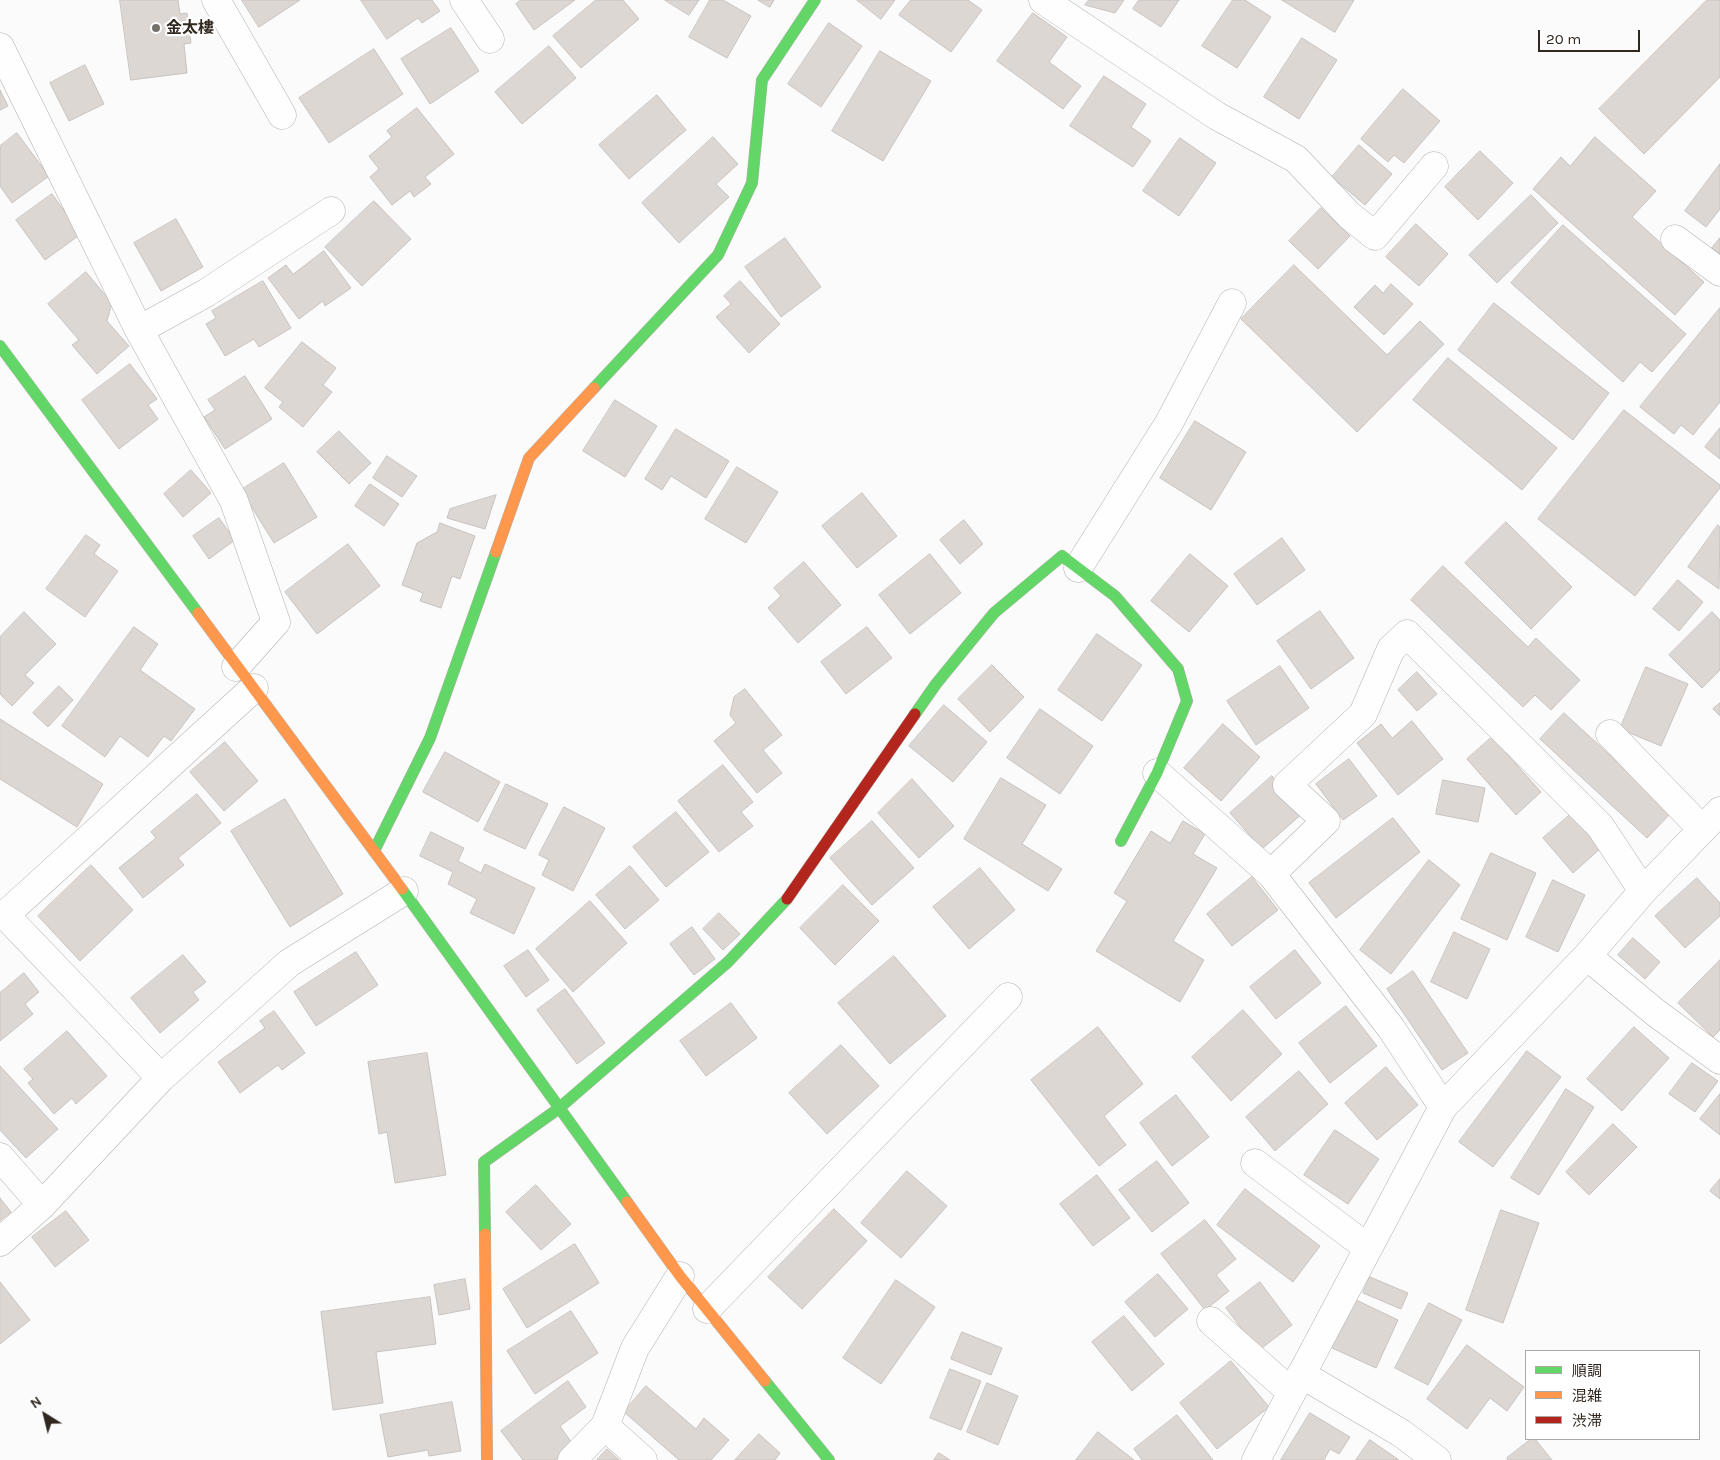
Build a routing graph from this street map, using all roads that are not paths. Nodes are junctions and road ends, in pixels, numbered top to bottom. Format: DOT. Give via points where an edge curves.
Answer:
graph roads {
  1 [pos="216,0"];
  2 [pos="464,0"];
  3 [pos="815,0"];
  4 [pos="1043,0"];
  5 [pos="490,39"];
  6 [pos="0,47"];
  7 [pos="282,115"];
  8 [pos="1434,166"];
  9 [pos="332,211"];
  10 [pos="1675,239"];
  11 [pos="1720,272"];
  12 [pos="1232,303"];
  13 [pos="139,330"];
  14 [pos="0,346"];
  15 [pos="1078,568"];
  16 [pos="236,667"];
  17 [pos="254,688"];
  18 [pos="1610,734"];
  19 [pos="1157,773"];
  20 [pos="1711,820"];
  21 [pos="1121,841"];
  22 [pos="374,851"];
  23 [pos="1271,874"];
  24 [pos="404,891"];
  25 [pos="1643,891"];
  26 [pos="1587,956"];
  27 [pos="1008,997"];
  28 [pos="1720,1060"];
  29 [pos="161,1078"];
  30 [pos="1443,1107"];
  31 [pos="558,1109"];
  32 [pos="0,1157"];
  33 [pos="1255,1163"];
  34 [pos="42,1205"];
  35 [pos="0,1242"];
  36 [pos="1368,1248"];
  37 [pos="680,1276"];
  38 [pos="707,1308"];
  39 [pos="1211,1321"];
  40 [pos="1296,1383"];
  41 [pos="605,1426"];
  42 [pos="486,1460"];
  43 [pos="572,1460"];
  44 [pos="643,1460"];
  45 [pos="829,1460"];
  46 [pos="1256,1460"];
  47 [pos="1437,1460"];
  1 -- 7 [label="street"];
  2 -- 5 [label="street"];
  3 -- 22 [label="street" via="762,80 752,183 718,255 529,458 430,738"];
  4 -- 8 [label="street" via="1217,116 1296,159 1349,215 1375,236"];
  6 -- 13 [label="street"];
  9 -- 13 [label="street" via="206,293"];
  10 -- 11 [label="street"];
  12 -- 15 [label="street" via="1168,423"];
  13 -- 16 [label="street" via="234,501 276,622"];
  14 -- 16 [label="street"];
  15 -- 19 [label="street" via="1116,596 1178,668 1188,701"];
  15 -- 31 [label="street" via="1062,556 994,613 936,684 785,900 728,962"];
  16 -- 17 [label="street"];
  17 -- 22 [label="street"];
  17 -- 29 [label="street" via="5,915"];
  18 -- 20 [label="street"];
  19 -- 21 [label="street"];
  19 -- 23 [label="street"];
  20 -- 25 [label="street"];
  22 -- 24 [label="street"];
  23 -- 25 [label="street" via="1326,821 1287,785 1363,714 1391,649 1407,634 1600,826"];
  23 -- 30 [label="street" via="1391,1028"];
  24 -- 29 [label="street" via="289,963"];
  24 -- 31 [label="street"];
  25 -- 26 [label="street"];
  26 -- 28 [label="street"];
  26 -- 30 [label="street"];
  27 -- 38 [label="street"];
  29 -- 34 [label="street"];
  30 -- 36 [label="street"];
  31 -- 37 [label="street"];
  31 -- 42 [label="street" via="484,1162"];
  32 -- 34 [label="street"];
  33 -- 36 [label="street"];
  34 -- 35 [label="street"];
  36 -- 40 [label="street"];
  37 -- 38 [label="street"];
  37 -- 41 [label="street" via="635,1348"];
  38 -- 45 [label="street"];
  39 -- 40 [label="street"];
  40 -- 46 [label="street"];
  40 -- 47 [label="street" via="1401,1433"];
  41 -- 43 [label="street"];
  41 -- 44 [label="street"];
}
